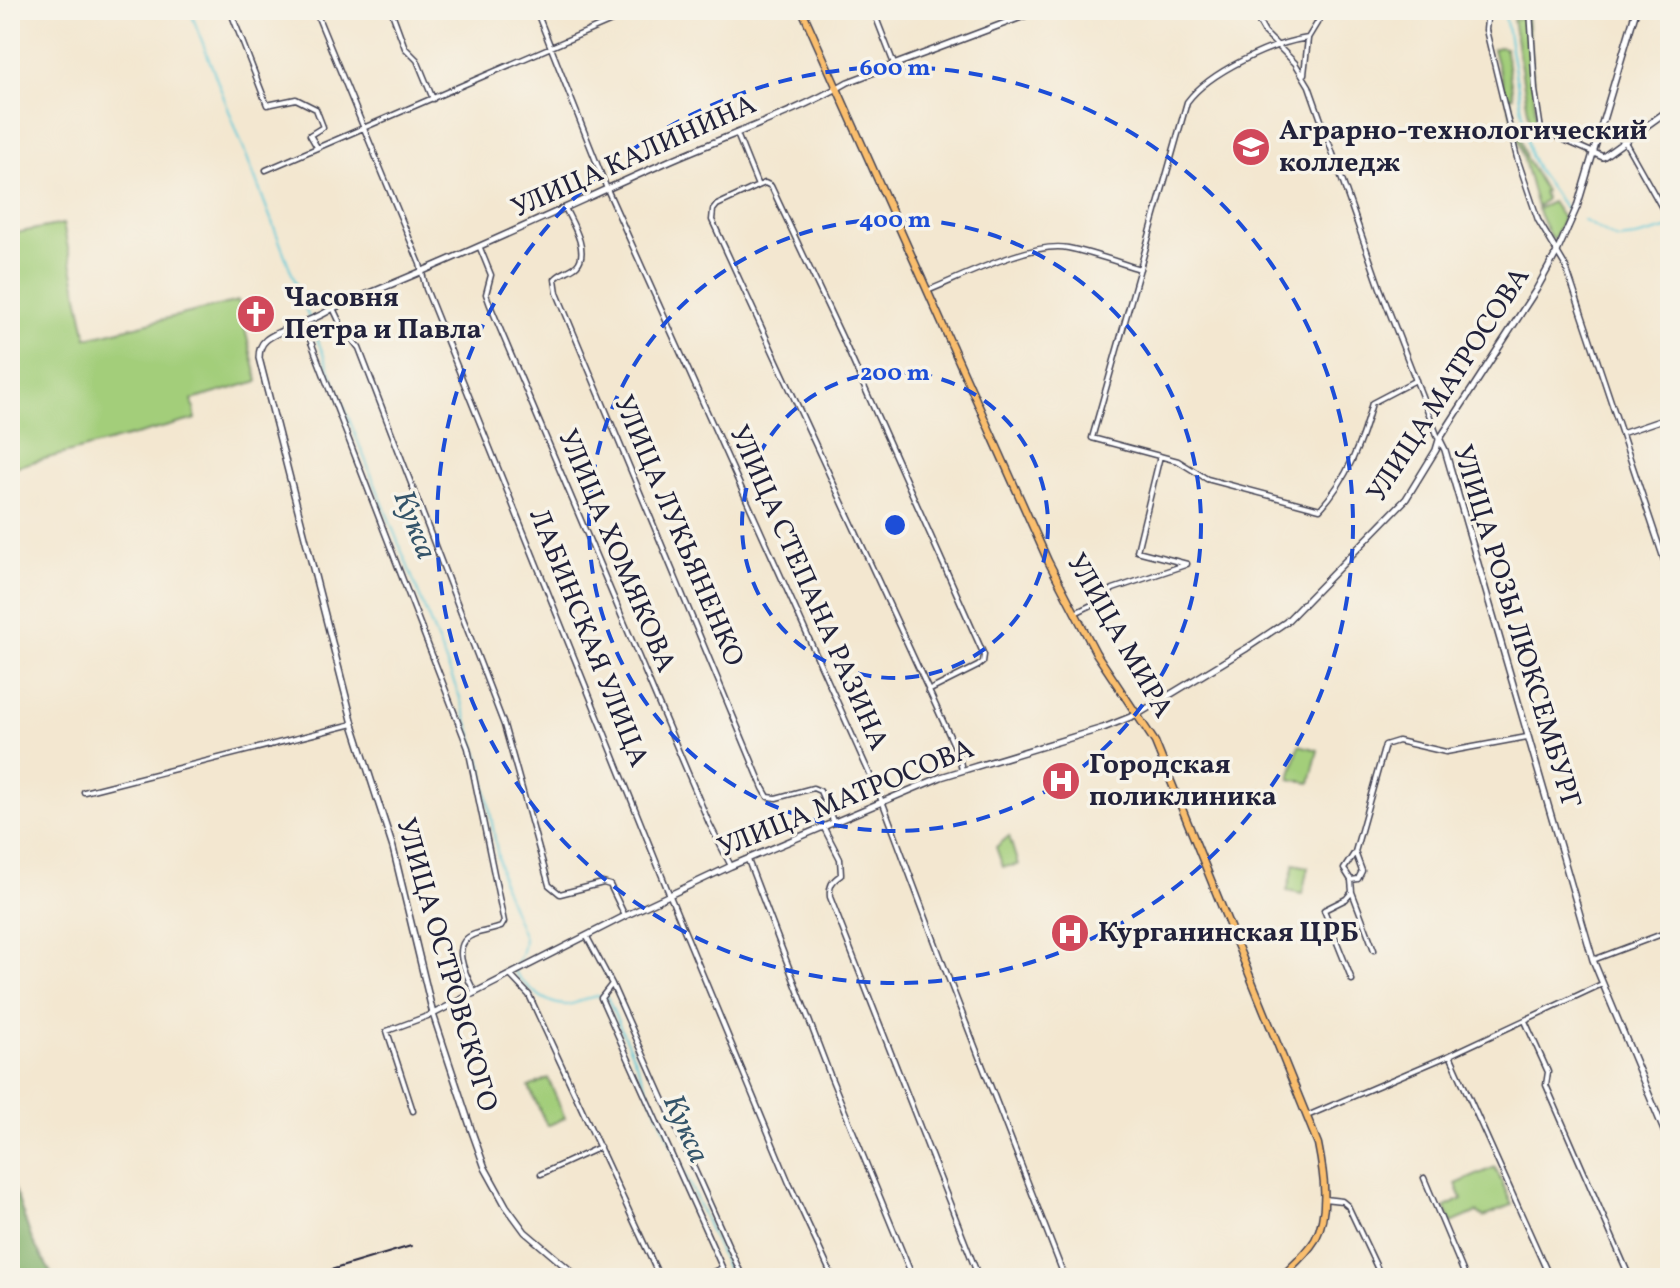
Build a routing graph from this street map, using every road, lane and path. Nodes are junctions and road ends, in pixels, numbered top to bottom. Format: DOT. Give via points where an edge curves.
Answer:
graph roads {
  1 [pos="230,10"];
  2 [pos="315,10"];
  3 [pos="391,10"];
  4 [pos="536,10"];
  5 [pos="637,10"];
  6 [pos="802,10"];
  7 [pos="873,10"];
  8 [pos="1040,10"];
  9 [pos="1252,10"];
  10 [pos="1325,10"];
  11 [pos="1488,10"];
  12 [pos="1530,10"];
  13 [pos="1636,10"];
  14 [pos="1308,38"];
  15 [pos="1279,45"];
  16 [pos="551,48"];
  17 [pos="894,64"];
  18 [pos="1304,76"];
  19 [pos="837,88"];
  20 [pos="433,99"];
  21 [pos="1670,109"];
  22 [pos="363,129"];
  23 [pos="736,131"];
  24 [pos="1625,142"];
  25 [pos="317,147"];
  26 [pos="1594,153"];
  27 [pos="266,170"];
  28 [pos="758,186"];
  29 [pos="607,189"];
  30 [pos="565,208"];
  31 [pos="1663,212"];
  32 [pos="1670,216"];
  33 [pos="1670,222"];
  34 [pos="480,248"];
  35 [pos="1557,252"];
  36 [pos="1140,269"];
  37 [pos="423,273"];
  38 [pos="927,291"];
  39 [pos="333,308"];
  40 [pos="306,323"];
  41 [pos="259,358"];
  42 [pos="1416,380"];
  43 [pos="1670,417"];
  44 [pos="1623,433"];
  45 [pos="1439,440"];
  46 [pos="1160,456"];
  47 [pos="1670,578"];
  48 [pos="1075,613"];
  49 [pos="927,692"];
  50 [pos="1138,714"];
  51 [pos="353,724"];
  52 [pos="1527,737"];
  53 [pos="962,770"];
  54 [pos="84,792"];
  55 [pos="882,802"];
  56 [pos="834,823"];
  57 [pos="824,828"];
  58 [pos="1355,852"];
  59 [pos="748,860"];
  60 [pos="731,866"];
  61 [pos="1351,880"];
  62 [pos="1352,892"];
  63 [pos="670,896"];
  64 [pos="625,916"];
  65 [pos="1670,931"];
  66 [pos="587,937"];
  67 [pos="1374,950"];
  68 [pos="1593,960"];
  69 [pos="514,973"];
  70 [pos="1352,980"];
  71 [pos="612,984"];
  72 [pos="1602,984"];
  73 [pos="475,993"];
  74 [pos="433,1014"];
  75 [pos="1525,1021"];
  76 [pos="1450,1055"];
  77 [pos="413,1111"];
  78 [pos="1307,1116"];
  79 [pos="1670,1145"];
  80 [pos="601,1146"];
  81 [pos="541,1174"];
  82 [pos="1424,1178"];
  83 [pos="1324,1199"];
  84 [pos="722,1268"];
  85 [pos="579,1278"];
  86 [pos="660,1278"];
  87 [pos="700,1278"];
  88 [pos="727,1278"];
  89 [pos="743,1278"];
  90 [pos="833,1278"];
  91 [pos="913,1278"];
  92 [pos="979,1278"];
  93 [pos="1065,1278"];
  94 [pos="1280,1278"];
  95 [pos="1382,1278"];
  96 [pos="1466,1278"];
  97 [pos="1550,1278"];
  98 [pos="1630,1278"];
  1 -- 25 [label="street" via="267,105 296,99 316,109 323,127 310,135"];
  2 -- 22 [label="street, ЛАБИНСКАЯ УЛИЦА"];
  3 -- 20 [label="street"];
  4 -- 16 [label="street, УЛИЦА СТЕПАНА РАЗИНА"];
  5 -- 16 [label="street"];
  6 -- 19 [label="main road, УЛИЦА МИРА"];
  7 -- 17 [label="street"];
  8 -- 17 [label="street, УЛИЦА КАЛИНИНА"];
  9 -- 15 [label="street, УЛИЦА РОЗЫ ЛЮКСЕМБУРГ"];
  10 -- 14 [label="street"];
  11 -- 35 [label="street" via="1486,30 1517,158 1538,220"];
  12 -- 26 [label="street" via="1541,130"];
  13 -- 26 [label="street, УЛИЦА МАТРОСОВА"];
  14 -- 15 [label="street"];
  14 -- 18 [label="street, УЛИЦА РОЗЫ ЛЮКСЕМБУРГ"];
  15 -- 18 [label="street, УЛИЦА РОЗЫ ЛЮКСЕМБУРГ"];
  15 -- 36 [label="street" via="1212,78 1187,102"];
  16 -- 20 [label="street"];
  16 -- 29 [label="street, УЛИЦА СТЕПАНА РАЗИНА"];
  17 -- 19 [label="street, УЛИЦА КАЛИНИНА"];
  18 -- 42 [label="street, УЛИЦА РОЗЫ ЛЮКСЕМБУРГ"];
  19 -- 23 [label="street, УЛИЦА КАЛИНИНА"];
  19 -- 38 [label="main road, УЛИЦА МИРА"];
  20 -- 22 [label="street"];
  21 -- 24 [label="street"];
  22 -- 25 [label="street"];
  22 -- 37 [label="street, ЛАБИНСКАЯ УЛИЦА"];
  23 -- 28 [label="street"];
  23 -- 29 [label="street, УЛИЦА КАЛИНИНА"];
  24 -- 26 [label="street" via="1603,157"];
  24 -- 31 [label="street"];
  25 -- 27 [label="street"];
  26 -- 35 [label="street, УЛИЦА МАТРОСОВА"];
  28 -- 49 [label="street" via="717,205 712,220"];
  28 -- 49 [label="street" via="771,186 984,655 978,666"];
  29 -- 30 [label="street, УЛИЦА КАЛИНИНА"];
  29 -- 55 [label="street, УЛИЦА СТЕПАНА РАЗИНА"];
  30 -- 34 [label="street, УЛИЦА КАЛИНИНА"];
  30 -- 56 [label="street, УЛИЦА ЛУКЬЯНЕНКО" via="581,257 555,279 557,293 763,788 768,797 776,798 813,788 820,791"];
  31 -- 32 [label="street"];
  31 -- 33 [label="street"];
  34 -- 37 [label="street, УЛИЦА КАЛИНИНА"];
  34 -- 60 [label="street, УЛИЦА ХОМЯКОВА" via="491,275 486,294 490,305"];
  35 -- 44 [label="street"];
  35 -- 45 [label="street, УЛИЦА МАТРОСОВА"];
  36 -- 38 [label="street" via="1067,248 1047,248 998,261"];
  36 -- 46 [label="street" via="1092,438"];
  37 -- 39 [label="street, УЛИЦА КАЛИНИНА"];
  37 -- 63 [label="street, ЛАБИНСКАЯ УЛИЦА"];
  38 -- 48 [label="main road, УЛИЦА МИРА"];
  39 -- 40 [label="street, УЛИЦА КАЛИНИНА"];
  39 -- 64 [label="street" via="359,348 504,725 549,885 560,894 610,885"];
  40 -- 41 [label="street, УЛИЦА КАЛИНИНА" via="264,342"];
  40 -- 73 [label="street" via="468,748 504,922 472,935 462,949 462,966"];
  41 -- 51 [label="street, УЛИЦА ОСТРОВСКОГО"];
  42 -- 45 [label="street, УЛИЦА РОЗЫ ЛЮКСЕМБУРГ"];
  42 -- 46 [label="street" via="1372,403 1354,460 1320,509 1207,479"];
  43 -- 44 [label="street"];
  44 -- 47 [label="street"];
  45 -- 50 [label="street, УЛИЦА МАТРОСОВА" via="1406,499 1286,622"];
  45 -- 52 [label="street, УЛИЦА РОЗЫ ЛЮКСЕМБУРГ"];
  46 -- 48 [label="street" via="1137,551 1187,564 1113,589"];
  48 -- 50 [label="main road, УЛИЦА МИРА"];
  49 -- 53 [label="street"];
  50 -- 53 [label="street, УЛИЦА МАТРОСОВА"];
  50 -- 78 [label="main road, УЛИЦА МИРА" via="1155,742"];
  51 -- 54 [label="street"];
  51 -- 74 [label="street, УЛИЦА ОСТРОВСКОГО" via="393,848"];
  52 -- 58 [label="street" via="1446,752 1398,741 1385,745"];
  52 -- 68 [label="street, УЛИЦА РОЗЫ ЛЮКСЕМБУРГ"];
  53 -- 55 [label="street, УЛИЦА МАТРОСОВА"];
  55 -- 56 [label="street, УЛИЦА МАТРОСОВА"];
  55 -- 93 [label="street, УЛИЦА СТЕПАНА РАЗИНА"];
  56 -- 57 [label="street, УЛИЦА МАТРОСОВА"];
  57 -- 59 [label="street, УЛИЦА МАТРОСОВА"];
  57 -- 92 [label="street" via="842,867 829,888 830,897"];
  58 -- 61 [label="street" via="1344,869"];
  58 -- 61 [label="street" via="1362,871"];
  59 -- 60 [label="street, УЛИЦА МАТРОСОВА"];
  59 -- 91 [label="street"];
  60 -- 63 [label="street, УЛИЦА МАТРОСОВА"];
  61 -- 62 [label="street"];
  62 -- 67 [label="street"];
  62 -- 70 [label="street" via="1324,910"];
  63 -- 64 [label="street, УЛИЦА МАТРОСОВА"];
  63 -- 90 [label="street, ЛАБИНСКАЯ УЛИЦА"];
  64 -- 66 [label="street, УЛИЦА МАТРОСОВА"];
  65 -- 68 [label="street"];
  66 -- 69 [label="street, УЛИЦА МАТРОСОВА"];
  66 -- 71 [label="street"];
  68 -- 72 [label="street, УЛИЦА РОЗЫ ЛЮКСЕМБУРГ"];
  69 -- 73 [label="street, УЛИЦА МАТРОСОВА"];
  69 -- 80 [label="street"];
  71 -- 84 [label="street" via="601,998"];
  71 -- 89 [label="street"];
  72 -- 75 [label="street"];
  72 -- 79 [label="street, УЛИЦА РОЗЫ ЛЮКСЕМБУРГ"];
  73 -- 74 [label="street, УЛИЦА МАТРОСОВА"];
  74 -- 77 [label="street, УЛИЦА МАТРОСОВА" via="387,1031"];
  74 -- 85 [label="street, УЛИЦА ОСТРОВСКОГО" via="493,1188 525,1232"];
  75 -- 76 [label="street"];
  75 -- 98 [label="street" via="1548,1072 1546,1085"];
  76 -- 78 [label="street"];
  76 -- 97 [label="street"];
  78 -- 83 [label="main road, УЛИЦА МИРА" via="1318,1144"];
  80 -- 81 [label="street"];
  80 -- 86 [label="street"];
  82 -- 96 [label="street"];
  83 -- 94 [label="main road, УЛИЦА МИРА" via="1315,1241"];
  83 -- 95 [label="street" via="1348,1206"];
  84 -- 87 [label="street"];
  84 -- 88 [label="street"];
}
